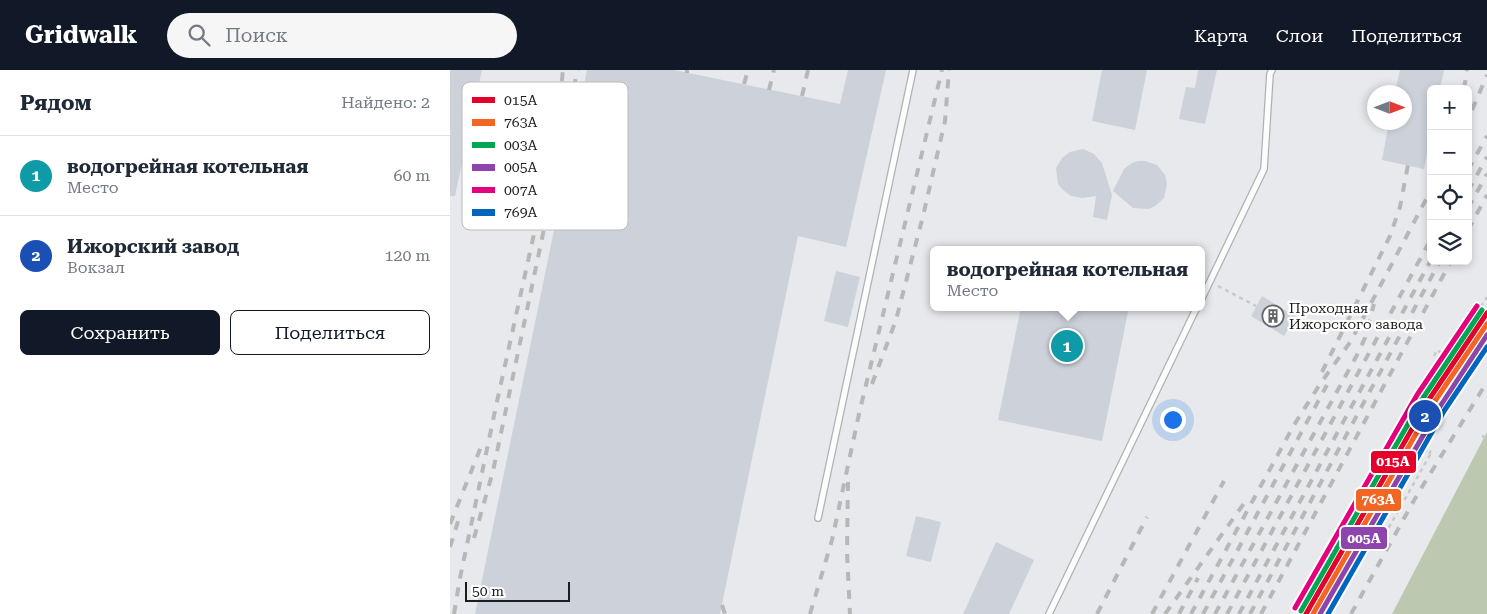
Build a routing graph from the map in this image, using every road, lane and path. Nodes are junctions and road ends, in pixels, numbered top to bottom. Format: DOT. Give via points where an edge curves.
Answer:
graph roads {
  1 [pos="913,70"];
  2 [pos="1272,70"];
  3 [pos="1210,282"];
  4 [pos="1205,292"];
  5 [pos="1487,298"];
  6 [pos="1256,306"];
  7 [pos="1195,311"];
  8 [pos="1434,356"];
  9 [pos="1482,436"];
  10 [pos="1487,438"];
  11 [pos="1433,447"];
  12 [pos="1429,454"];
  13 [pos="818,518"];
  14 [pos="1376,550"];
  15 [pos="1049,614"];
  16 [pos="1326,614"];
  1 -- 13 [label="lane"];
  2 -- 3 [label="lane" via="1264,170"];
  3 -- 4 [label="lane"];
  3 -- 6 [label="path"];
  5 -- 8 [label="path" via="1448,357 1437,350"];
  7 -- 15 [label="lane"];
  9 -- 10 [label="path"];
  11 -- 12 [label="path"];
  12 -- 14 [label="path"];
  12 -- 16 [label="path" via="1422,449"];
}
